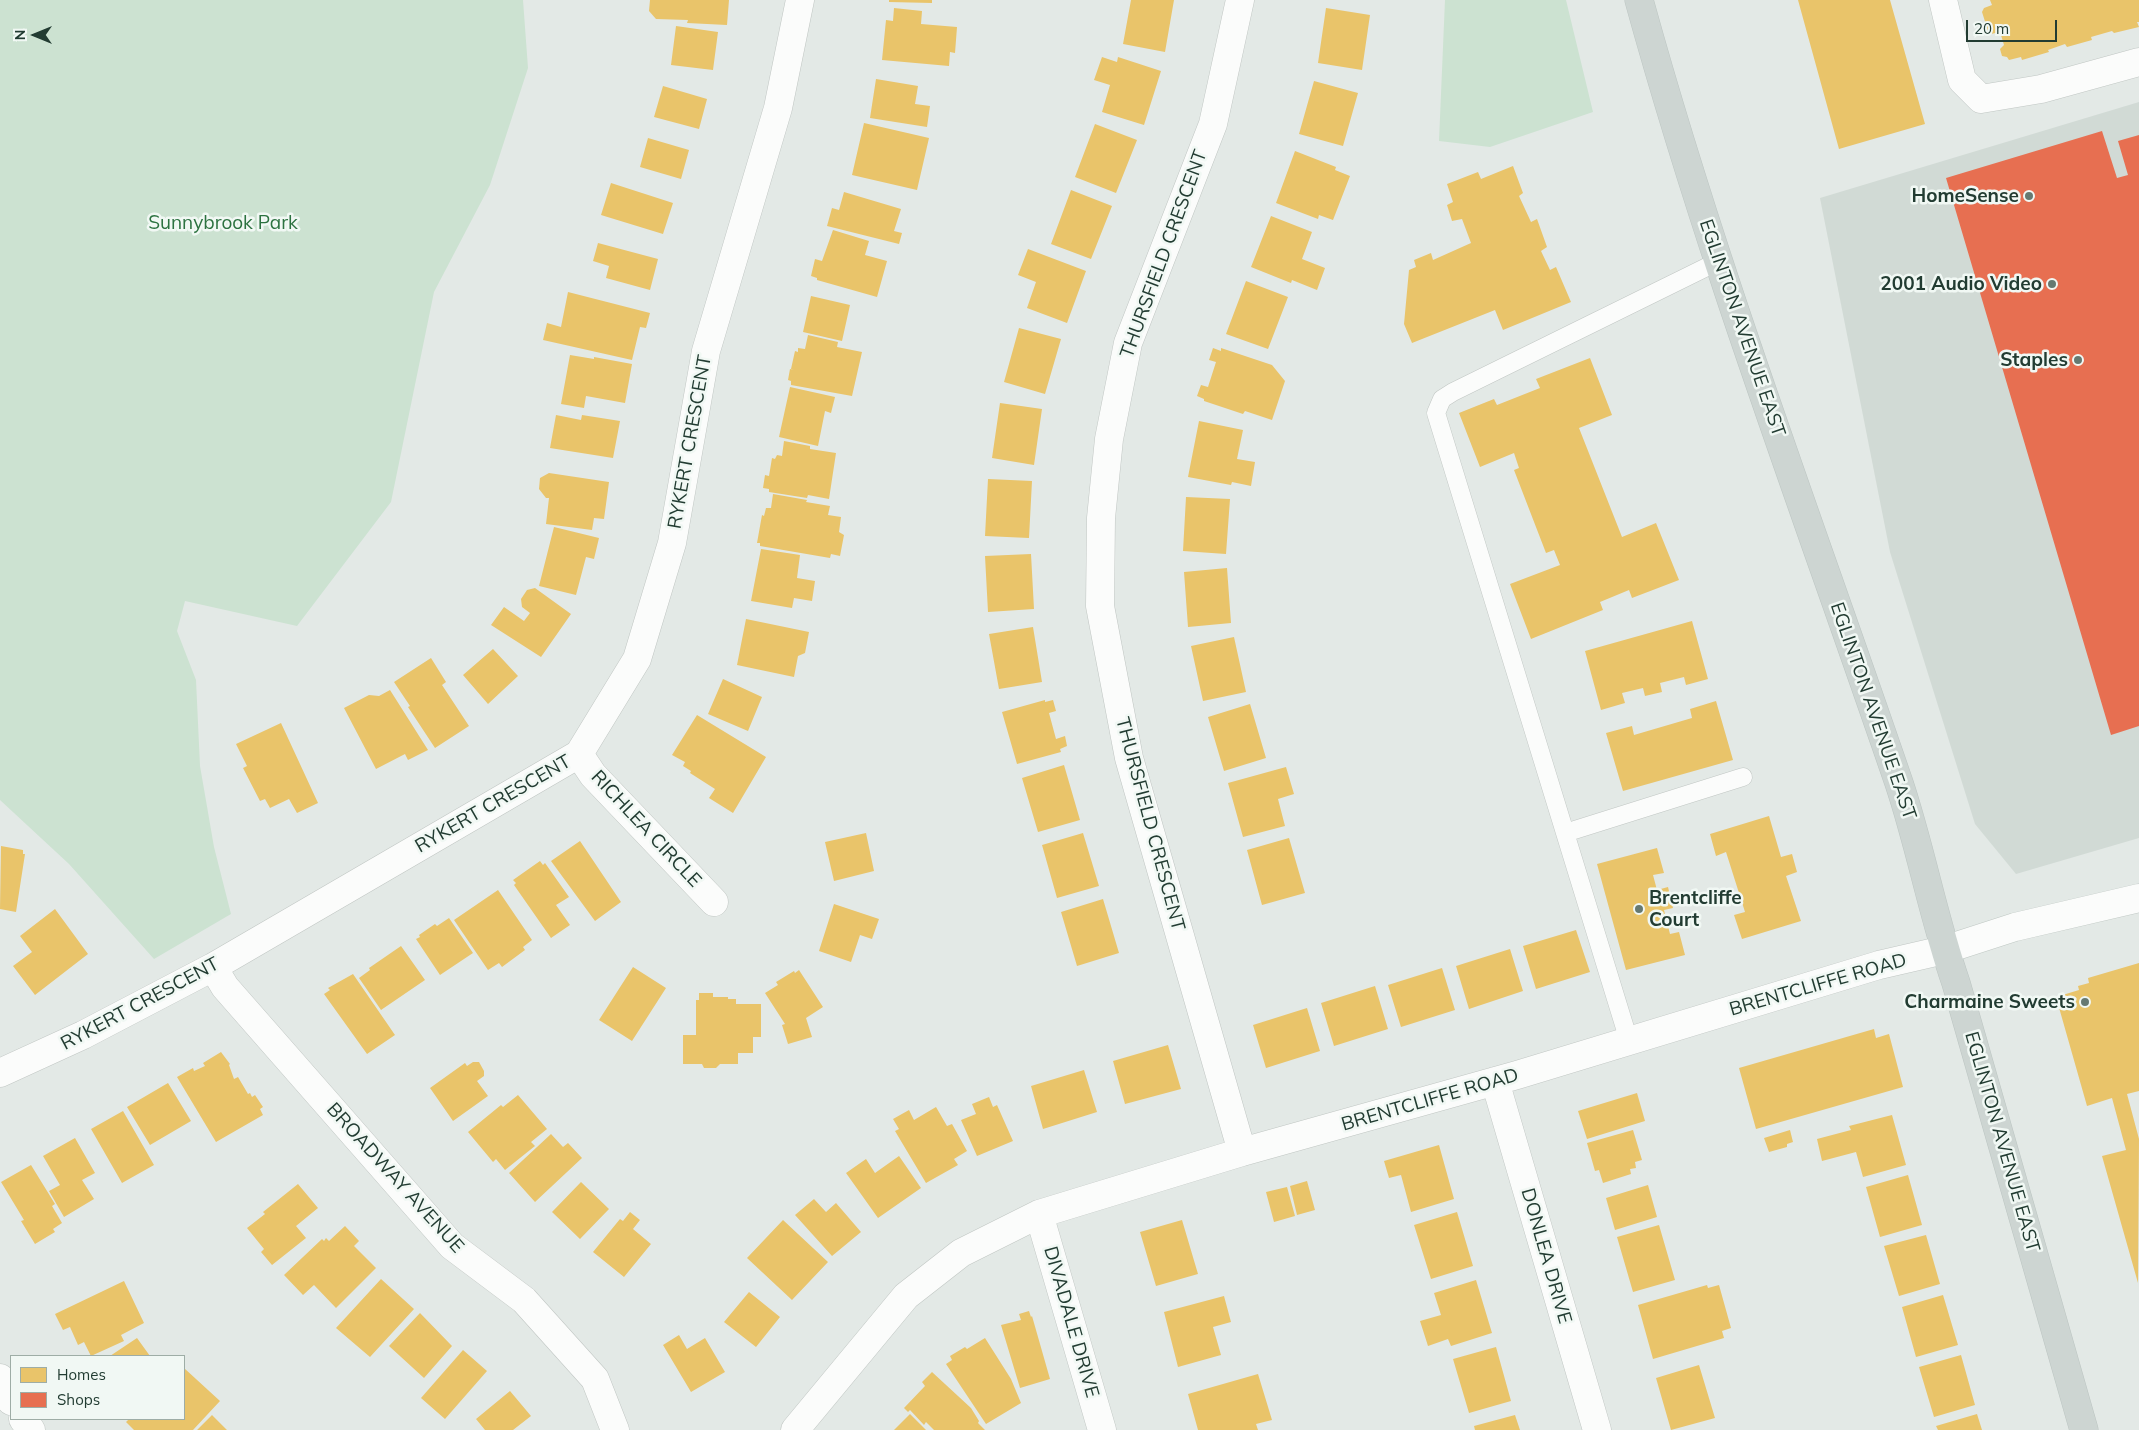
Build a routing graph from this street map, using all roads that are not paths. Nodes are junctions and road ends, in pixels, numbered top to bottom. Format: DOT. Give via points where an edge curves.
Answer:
graph roads {
  1 [pos="800,0"];
  2 [pos="1240,0"];
  3 [pos="1638,0"];
  4 [pos="1943,0"];
  5 [pos="2139,62"];
  6 [pos="1719,260"];
  7 [pos="579,754"];
  8 [pos="1744,777"];
  9 [pos="1565,833"];
  10 [pos="2139,898"];
  11 [pos="714,902"];
  12 [pos="1944,950"];
  13 [pos="212,967"];
  14 [pos="1629,1041"];
  15 [pos="0,1073"];
  16 [pos="1495,1081"];
  17 [pos="1242,1152"];
  18 [pos="1039,1214"];
  19 [pos="0,1378"];
  20 [pos="10,1399"];
  21 [pos="615,1430"];
  22 [pos="795,1430"];
  23 [pos="1102,1430"];
  24 [pos="1597,1430"];
  25 [pos="2084,1430"];
  1 -- 7 [label="street, RYKERT CRESCENT" via="778,108 706,351 672,543 637,658"];
  2 -- 17 [label="street, THURSFIELD CRESCENT" via="1213,124 1128,343 1109,439 1100,518 1100,606 1129,758"];
  3 -- 6 [label="main road, EGLINTON AVENUE EAST" via="1670,114"];
  4 -- 5 [label="street" via="1962,80 1982,99 2041,89"];
  6 -- 9 [label="lane" via="1453,392 1442,399 1436,413"];
  6 -- 12 [label="main road, EGLINTON AVENUE EAST" via="1900,788"];
  7 -- 11 [label="street, RICHLEA CIRCLE" via="593,775"];
  7 -- 13 [label="street, RYKERT CRESCENT"];
  8 -- 9 [label="lane"];
  9 -- 14 [label="lane"];
  10 -- 12 [label="street, BRENTCLIFFE ROAD" via="2015,927"];
  12 -- 14 [label="street, BRENTCLIFFE ROAD" via="1879,965"];
  12 -- 25 [label="main road, EGLINTON AVENUE EAST"];
  13 -- 15 [label="street, RYKERT CRESCENT" via="83,1035"];
  13 -- 21 [label="street, BROADWAY AVENUE" via="225,987 452,1246 524,1300 595,1379"];
  14 -- 16 [label="street, BRENTCLIFFE ROAD"];
  16 -- 17 [label="street, BRENTCLIFFE ROAD"];
  16 -- 24 [label="street, DONLEA DRIVE"];
  17 -- 18 [label="street, BRENTCLIFFE ROAD"];
  18 -- 22 [label="street, BRENTCLIFFE ROAD" via="961,1254 906,1296"];
  18 -- 23 [label="street, DIVADALE DRIVE"];
  19 -- 20 [label="street"];
}
